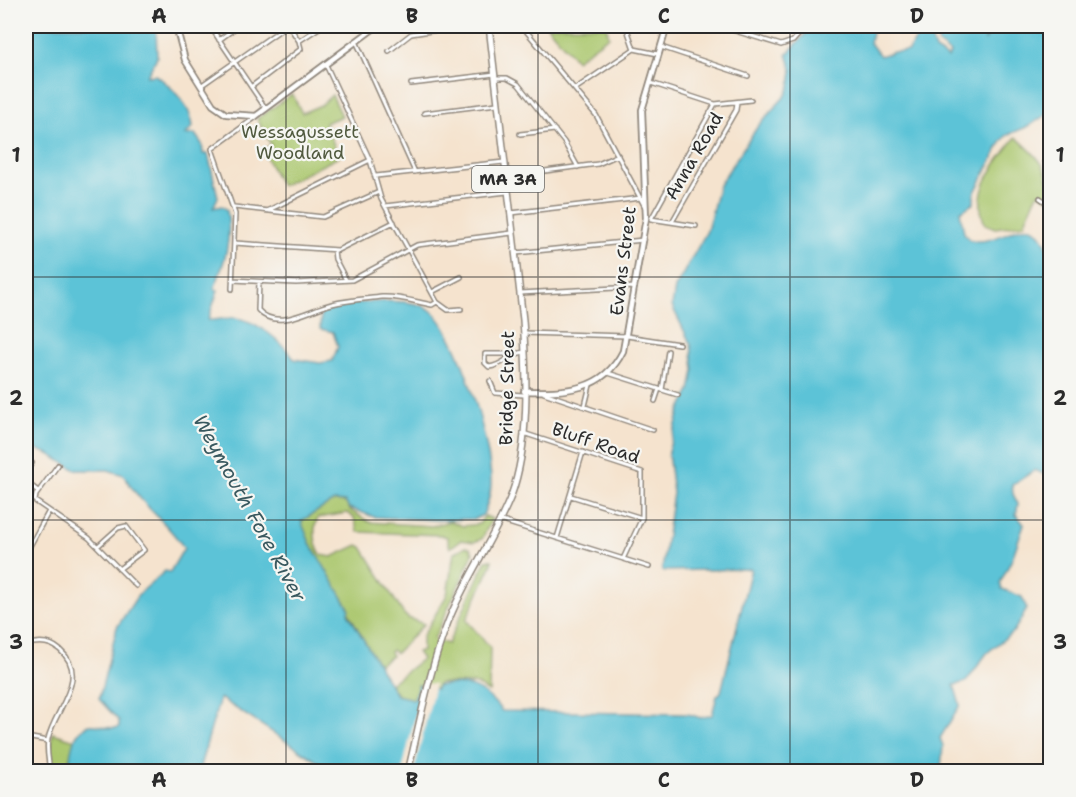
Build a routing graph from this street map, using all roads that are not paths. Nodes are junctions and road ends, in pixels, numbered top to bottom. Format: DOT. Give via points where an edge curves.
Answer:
graph roads {
  1 [pos="176,26"];
  2 [pos="210,26"];
  3 [pos="238,26"];
  4 [pos="287,26"];
  5 [pos="322,26"];
  6 [pos="377,26"];
  7 [pos="443,26"];
  8 [pos="472,26"];
  9 [pos="489,26"];
  10 [pos="522,26"];
  11 [pos="626,26"];
  12 [pos="667,26"];
  13 [pos="719,26"];
  14 [pos="806,26"];
  15 [pos="370,28"];
  16 [pos="450,28"];
  17 [pos="219,40"];
  18 [pos="299,42"];
  19 [pos="356,42"];
  20 [pos="661,46"];
  21 [pos="634,49"];
  22 [pos="389,51"];
  23 [pos="658,54"];
  24 [pos="235,63"];
  25 [pos="326,65"];
  26 [pos="495,76"];
  27 [pos="748,76"];
  28 [pos="649,83"];
  29 [pos="411,84"];
  30 [pos="201,85"];
  31 [pos="251,87"];
  32 [pos="574,89"];
  33 [pos="751,100"];
  34 [pos="737,102"];
  35 [pos="499,104"];
  36 [pos="715,104"];
  37 [pos="266,110"];
  38 [pos="424,113"];
  39 [pos="256,116"];
  40 [pos="555,130"];
  41 [pos="520,134"];
  42 [pos="1050,148"];
  43 [pos="618,155"];
  44 [pos="370,160"];
  45 [pos="506,162"];
  46 [pos="578,167"];
  47 [pos="415,172"];
  48 [pos="376,176"];
  49 [pos="507,176"];
  50 [pos="1050,176"];
  51 [pos="379,192"];
  52 [pos="509,192"];
  53 [pos="641,198"];
  54 [pos="1040,198"];
  55 [pos="1050,205"];
  56 [pos="385,206"];
  57 [pos="234,207"];
  58 [pos="645,208"];
  59 [pos="268,211"];
  60 [pos="512,213"];
  61 [pos="648,219"];
  62 [pos="394,222"];
  63 [pos="672,222"];
  64 [pos="696,226"];
  65 [pos="514,232"];
  66 [pos="643,240"];
  67 [pos="235,243"];
  68 [pos="334,250"];
  69 [pos="409,250"];
  70 [pos="516,254"];
  71 [pos="461,277"];
  72 [pos="233,280"];
  73 [pos="346,280"];
  74 [pos="259,282"];
  75 [pos="635,287"];
  76 [pos="232,289"];
  77 [pos="432,292"];
  78 [pos="520,293"];
  79 [pos="437,302"];
  80 [pos="461,309"];
  81 [pos="524,333"];
  82 [pos="627,336"];
  83 [pos="679,344"];
  84 [pos="668,351"];
  85 [pos="525,352"];
  86 [pos="512,354"];
  87 [pos="608,373"];
  88 [pos="490,381"];
  89 [pos="590,385"];
  90 [pos="660,389"];
  91 [pos="538,391"];
  92 [pos="524,393"];
  93 [pos="678,395"];
  94 [pos="655,401"];
  95 [pos="585,406"];
  96 [pos="653,430"];
  97 [pos="523,433"];
  98 [pos="583,452"];
  99 [pos="32,463"];
  100 [pos="58,465"];
  101 [pos="26,472"];
  102 [pos="26,482"];
  103 [pos="38,492"];
  104 [pos="570,496"];
  105 [pos="49,511"];
  106 [pos="642,518"];
  107 [pos="500,520"];
  108 [pos="1050,530"];
  109 [pos="557,538"];
  110 [pos="98,546"];
  111 [pos="1050,550"];
  112 [pos="26,553"];
  113 [pos="623,559"];
  114 [pos="649,567"];
  115 [pos="119,568"];
  116 [pos="136,586"];
  117 [pos="26,645"];
  118 [pos="26,737"];
  119 [pos="48,741"];
  120 [pos="50,771"];
  121 [pos="408,771"];
  1 -- 30 [label="street" via="185,60"];
  2 -- 17 [label="street"];
  3 -- 17 [label="street"];
  4 -- 18 [label="street"];
  4 -- 24 [label="street"];
  5 -- 18 [label="street"];
  6 -- 15 [label="street"];
  7 -- 16 [label="street"];
  8 -- 16 [label="street"];
  9 -- 26 [label="main road, Bridge Street / MA 3A"];
  10 -- 32 [label="street"];
  11 -- 21 [label="street"];
  12 -- 20 [label="street, Evans Street"];
  13 -- 14 [label="street" via="781,45 793,41"];
  15 -- 19 [label="street"];
  16 -- 22 [label="street" via="411,34"];
  17 -- 24 [label="street"];
  18 -- 31 [label="street" via="299,52"];
  19 -- 25 [label="street"];
  19 -- 47 [label="street"];
  20 -- 23 [label="street, Evans Street"];
  20 -- 27 [label="street"];
  21 -- 23 [label="street"];
  21 -- 32 [label="street"];
  23 -- 28 [label="street, Evans Street"];
  24 -- 30 [label="street"];
  24 -- 31 [label="street"];
  25 -- 37 [label="street"];
  25 -- 44 [label="street"];
  26 -- 29 [label="street"];
  26 -- 35 [label="main road, Bridge Street / MA 3A"];
  26 -- 40 [label="street" via="515,81"];
  28 -- 36 [label="street"];
  28 -- 58 [label="street, Evans Street" via="642,115"];
  30 -- 39 [label="street" via="221,112"];
  31 -- 37 [label="street"];
  32 -- 43 [label="street" via="596,115"];
  33 -- 34 [label="street"];
  34 -- 36 [label="street"];
  34 -- 63 [label="street, Anna Road"];
  35 -- 38 [label="street"];
  35 -- 45 [label="main road, Bridge Street / MA 3A"];
  36 -- 61 [label="street"];
  37 -- 39 [label="street"];
  39 -- 57 [label="street" via="215,146 212,153"];
  40 -- 41 [label="street"];
  40 -- 46 [label="street"];
  42 -- 50 [label="street" via="1045,160"];
  43 -- 46 [label="street"];
  43 -- 53 [label="street"];
  44 -- 48 [label="street"];
  44 -- 59 [label="street"];
  45 -- 47 [label="street"];
  45 -- 49 [label="main road, Bridge Street / MA 3A"];
  46 -- 49 [label="street"];
  47 -- 48 [label="street"];
  48 -- 51 [label="street"];
  49 -- 52 [label="main road, Bridge Street / MA 3A"];
  51 -- 56 [label="street"];
  51 -- 59 [label="street" via="327,217"];
  52 -- 56 [label="street"];
  52 -- 60 [label="main road, Bridge Street / MA 3A"];
  53 -- 58 [label="street"];
  53 -- 60 [label="street"];
  54 -- 55 [label="street"];
  56 -- 62 [label="street"];
  57 -- 59 [label="street"];
  57 -- 67 [label="street"];
  58 -- 61 [label="street, Evans Street"];
  60 -- 65 [label="main road, Bridge Street / MA 3A"];
  61 -- 63 [label="street"];
  61 -- 66 [label="street, Evans Street"];
  62 -- 68 [label="street"];
  62 -- 69 [label="street"];
  63 -- 64 [label="street"];
  65 -- 69 [label="street" via="422,244"];
  65 -- 70 [label="main road, Bridge Street / MA 3A"];
  66 -- 70 [label="street"];
  66 -- 75 [label="street, Evans Street"];
  67 -- 68 [label="street"];
  67 -- 72 [label="street"];
  68 -- 73 [label="street"];
  69 -- 73 [label="street" via="362,277"];
  69 -- 77 [label="street"];
  70 -- 78 [label="main road, Bridge Street / MA 3A"];
  71 -- 77 [label="street"];
  72 -- 74 [label="street"];
  72 -- 76 [label="street"];
  73 -- 74 [label="street"];
  74 -- 79 [label="street" via="258,310 277,319 356,300 386,297 431,305"];
  75 -- 78 [label="street"];
  75 -- 82 [label="street, Evans Street"];
  77 -- 79 [label="street"];
  78 -- 81 [label="main road, Bridge Street / MA 3A"];
  79 -- 80 [label="street" via="448,310"];
  81 -- 82 [label="street"];
  81 -- 85 [label="main road, Bridge Street / MA 3A"];
  82 -- 83 [label="street"];
  82 -- 87 [label="street, Evans Street" via="620,358"];
  84 -- 90 [label="street"];
  85 -- 86 [label="street"];
  85 -- 92 [label="main road, Bridge Street / MA 3A"];
  86 -- 86 [label="street" via="498,366 485,363 485,354"];
  87 -- 89 [label="street, Evans Street"];
  87 -- 90 [label="street"];
  88 -- 92 [label="street" via="495,393"];
  89 -- 91 [label="street, Evans Street" via="571,391"];
  89 -- 95 [label="street"];
  90 -- 93 [label="street"];
  90 -- 94 [label="street"];
  91 -- 92 [label="street, Evans Street"];
  91 -- 95 [label="street"];
  92 -- 97 [label="main road, Bridge Street / MA 3A"];
  95 -- 96 [label="street"];
  97 -- 98 [label="street, Bluff Road"];
  97 -- 107 [label="main road, Bridge Street / MA 3A" via="518,474"];
  98 -- 104 [label="street"];
  98 -- 106 [label="street, Bluff Road" via="642,472"];
  99 -- 101 [label="street"];
  100 -- 103 [label="street"];
  102 -- 103 [label="street"];
  103 -- 105 [label="street" via="34,499"];
  104 -- 106 [label="street"];
  104 -- 109 [label="street"];
  105 -- 110 [label="street"];
  105 -- 112 [label="street"];
  106 -- 113 [label="street, Bluff Road"];
  107 -- 109 [label="street"];
  107 -- 121 [label="main road, Bridge Street / MA 3A" via="444,633"];
  108 -- 111 [label="street" via="1046,543"];
  109 -- 113 [label="street"];
  110 -- 115 [label="street"];
  110 -- 115 [label="street" via="118,528 126,526 144,550"];
  113 -- 114 [label="street"];
  115 -- 116 [label="street"];
  117 -- 119 [label="street" via="50,644 71,665 71,690 53,721"];
  118 -- 119 [label="street"];
  119 -- 120 [label="street"];
}
